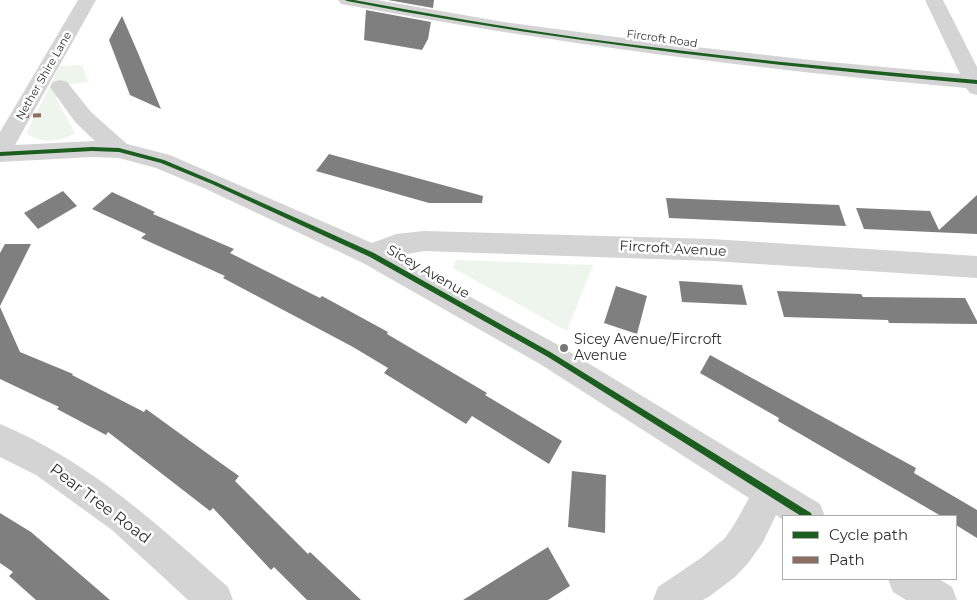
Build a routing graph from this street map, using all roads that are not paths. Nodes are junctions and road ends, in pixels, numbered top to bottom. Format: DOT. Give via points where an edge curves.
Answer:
graph roads {
  1 [pos="87,0"];
  2 [pos="347,0"];
  3 [pos="934,0"];
  4 [pos="976,84"];
  5 [pos="60,87"];
  6 [pos="119,150"];
  7 [pos="0,153"];
  8 [pos="372,255"];
  9 [pos="977,267"];
  10 [pos="0,440"];
  11 [pos="769,492"];
  12 [pos="806,515"];
  13 [pos="908,580"];
  14 [pos="215,600"];
  15 [pos="671,600"];
  16 [pos="939,600"];
  1 -- 7 [label="street, Nether Shire Lane"];
  2 -- 4 [label="street, Fircroft Road" via="689,53"];
  3 -- 4 [label="street"];
  5 -- 6 [label="street, Sicey Avenue" via="83,117"];
  6 -- 7 [label="street, Sicey Avenue"];
  6 -- 8 [label="street, Sicey Avenue" via="171,165"];
  8 -- 9 [label="street, Fircroft Avenue" via="396,244 454,241 712,250"];
  8 -- 11 [label="street, Sicey Avenue" via="550,355"];
  10 -- 14 [label="street, Pear Tree Road" via="47,464 124,518"];
  11 -- 12 [label="street, Sicey Avenue"];
  11 -- 15 [label="street" via="737,550"];
  13 -- 16 [label="street"];
}
